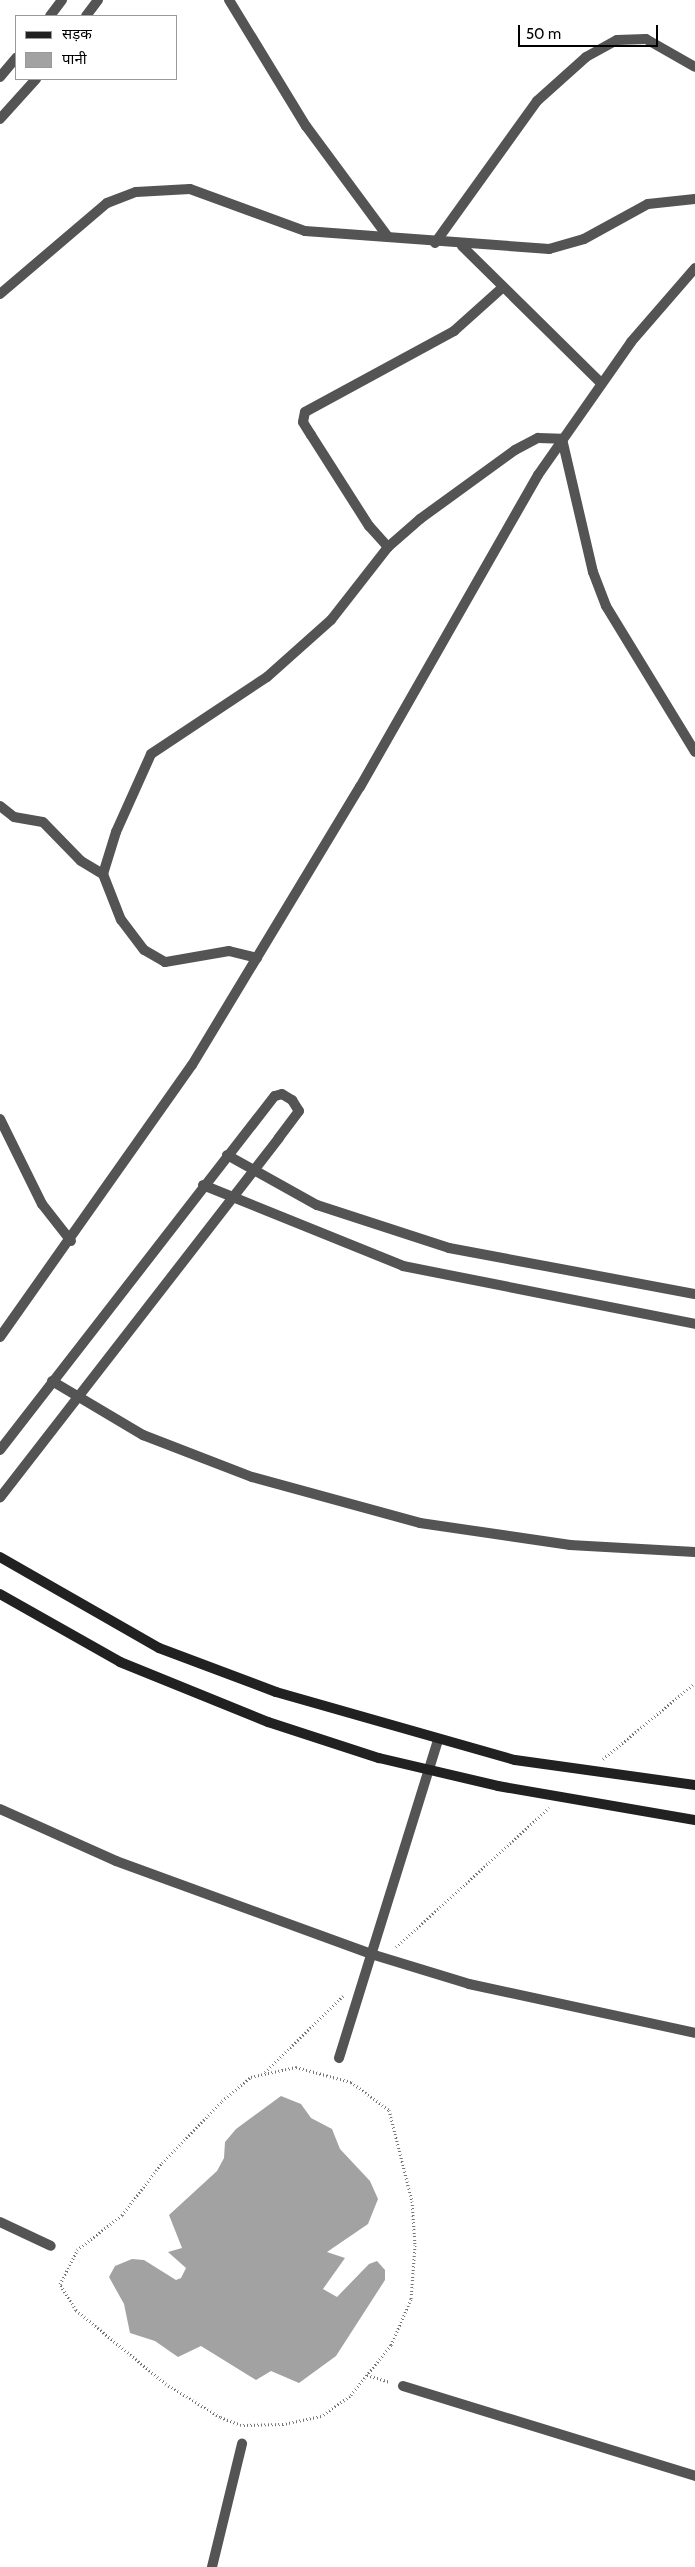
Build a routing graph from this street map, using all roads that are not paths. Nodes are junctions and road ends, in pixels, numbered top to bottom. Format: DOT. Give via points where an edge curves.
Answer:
graph roads {
  1 [pos="62,0"];
  2 [pos="98,0"];
  3 [pos="229,0"];
  4 [pos="51,15"];
  5 [pos="87,15"];
  6 [pos="15,59"];
  7 [pos="695,67"];
  8 [pos="0,77"];
  9 [pos="35,80"];
  10 [pos="0,120"];
  11 [pos="695,199"];
  12 [pos="388,237"];
  13 [pos="435,243"];
  14 [pos="462,246"];
  15 [pos="695,268"];
  16 [pos="503,287"];
  17 [pos="0,294"];
  18 [pos="601,383"];
  19 [pos="562,439"];
  20 [pos="388,546"];
  21 [pos="695,752"];
  22 [pos="0,806"];
  23 [pos="103,874"];
  24 [pos="257,958"];
  25 [pos="0,1119"];
  26 [pos="227,1155"];
  27 [pos="255,1169"];
  28 [pos="203,1185"];
  29 [pos="232,1198"];
  30 [pos="71,1241"];
  31 [pos="695,1294"];
  32 [pos="695,1324"];
  33 [pos="0,1337"];
  34 [pos="52,1381"];
  35 [pos="78,1397"];
  36 [pos="0,1450"];
  37 [pos="0,1498"];
  38 [pos="695,1552"];
  39 [pos="0,1557"];
  40 [pos="0,1594"];
  41 [pos="438,1740"];
  42 [pos="429,1769"];
  43 [pos="695,1785"];
  44 [pos="0,1809"];
  45 [pos="695,1820"];
  46 [pos="371,1954"];
  47 [pos="695,2033"];
  48 [pos="339,2058"];
  49 [pos="0,2222"];
  50 [pos="51,2246"];
  51 [pos="403,2386"];
  52 [pos="242,2444"];
  53 [pos="695,2476"];
  54 [pos="212,2567"];
  1 -- 4 [label="street"];
  2 -- 5 [label="street"];
  3 -- 12 [label="street" via="306,126"];
  6 -- 8 [label="street"];
  7 -- 13 [label="street" via="646,39 616,40 586,57 537,101"];
  9 -- 10 [label="street"];
  11 -- 14 [label="street" via="648,204 584,239 549,250"];
  12 -- 13 [label="street"];
  12 -- 17 [label="street" via="305,231 190,189 136,192 107,204"];
  13 -- 14 [label="street"];
  14 -- 16 [label="street"];
  15 -- 18 [label="street"];
  16 -- 18 [label="street"];
  16 -- 20 [label="street" via="447,335 305,412 303,422 311,436 368,526"];
  18 -- 19 [label="street"];
  19 -- 20 [label="street" via="538,438 515,450"];
  19 -- 21 [label="street" via="593,572 606,606"];
  19 -- 24 [label="street"];
  20 -- 23 [label="street" via="331,620 267,677 151,754 116,832"];
  22 -- 23 [label="street" via="14,818 43,822 81,861"];
  23 -- 24 [label="street" via="121,920 154,958 173,962 229,951"];
  24 -- 30 [label="street" via="192,1065"];
  25 -- 30 [label="street" via="42,1204"];
  26 -- 27 [label="street"];
  26 -- 27 [label="street" via="282,1094 299,1111"];
  26 -- 28 [label="street"];
  27 -- 29 [label="street"];
  27 -- 31 [label="street" via="317,1205 449,1248"];
  28 -- 29 [label="street"];
  28 -- 34 [label="street"];
  29 -- 32 [label="street" via="403,1266"];
  29 -- 35 [label="street"];
  30 -- 33 [label="street"];
  34 -- 35 [label="street"];
  34 -- 36 [label="street"];
  35 -- 37 [label="street"];
  35 -- 38 [label="street" via="143,1435 252,1477 420,1523 570,1545"];
  39 -- 41 [label="main road" via="168,1651 276,1692"];
  40 -- 42 [label="main road" via="120,1662 185,1692 379,1758"];
  41 -- 42 [label="street"];
  41 -- 43 [label="main road" via="515,1760"];
  42 -- 45 [label="main road" via="560,1798"];
  42 -- 46 [label="street"];
  44 -- 46 [label="street" via="116,1861"];
  46 -- 47 [label="street" via="469,1984"];
  46 -- 48 [label="street"];
  49 -- 50 [label="street"];
  51 -- 53 [label="street"];
  52 -- 54 [label="street"];
}
